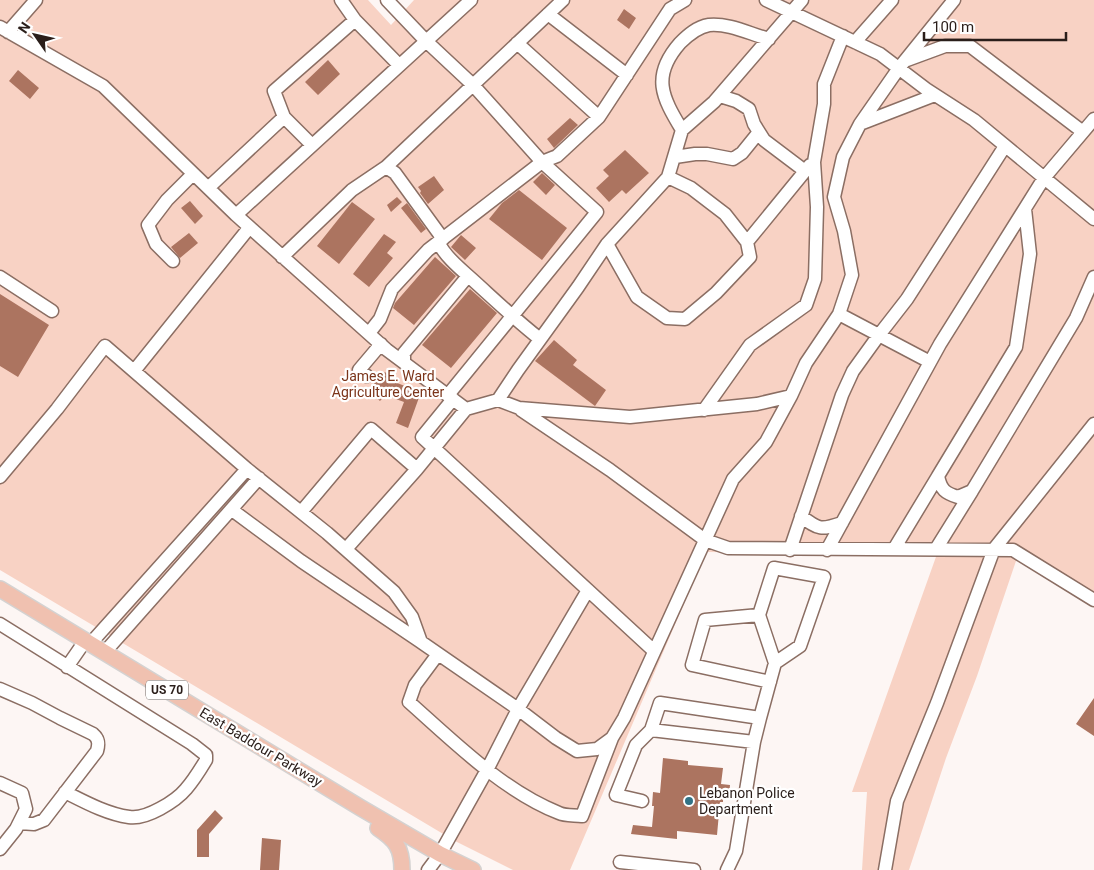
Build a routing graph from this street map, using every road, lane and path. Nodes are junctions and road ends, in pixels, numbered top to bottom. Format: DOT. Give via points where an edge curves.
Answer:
graph roads {
  1 [pos="36,0"];
  2 [pos="341,0"];
  3 [pos="387,0"];
  4 [pos="471,0"];
  5 [pos="563,0"];
  6 [pos="685,0"];
  7 [pos="766,0"];
  8 [pos="802,0"];
  9 [pos="892,0"];
  10 [pos="954,0"];
  11 [pos="792,12"];
  12 [pos="548,14"];
  13 [pos="355,20"];
  14 [pos="4,30"];
  15 [pos="849,39"];
  16 [pos="426,40"];
  17 [pos="769,40"];
  18 [pos="517,44"];
  19 [pos="902,64"];
  20 [pos="399,65"];
  21 [pos="627,75"];
  22 [pos="473,85"];
  23 [pos="935,95"];
  24 [pos="720,96"];
  25 [pos="284,117"];
  26 [pos="599,117"];
  27 [pos="1094,119"];
  28 [pos="860,124"];
  29 [pos="682,130"];
  30 [pos="760,132"];
  31 [pos="1083,132"];
  32 [pos="312,145"];
  33 [pos="1005,146"];
  34 [pos="675,157"];
  35 [pos="542,162"];
  36 [pos="814,162"];
  37 [pos="386,167"];
  38 [pos="805,172"];
  39 [pos="193,174"];
  40 [pos="668,177"];
  41 [pos="1044,178"];
  42 [pos="208,188"];
  43 [pos="1024,210"];
  44 [pos="236,215"];
  45 [pos="1094,219"];
  46 [pos="250,228"];
  47 [pos="440,241"];
  48 [pos="747,242"];
  49 [pos="607,244"];
  50 [pos="282,256"];
  51 [pos="173,261"];
  52 [pos="468,276"];
  53 [pos="0,277"];
  54 [pos="1094,277"];
  55 [pos="52,311"];
  56 [pos="839,314"];
  57 [pos="512,317"];
  58 [pos="369,333"];
  59 [pos="879,335"];
  60 [pos="540,339"];
  61 [pos="381,344"];
  62 [pos="404,362"];
  63 [pos="930,362"];
  64 [pos="134,371"];
  65 [pos="367,376"];
  66 [pos="791,396"];
  67 [pos="451,397"];
  68 [pos="498,400"];
  69 [pos="519,408"];
  70 [pos="466,409"];
  71 [pos="704,410"];
  72 [pos="1094,424"];
  73 [pos="435,449"];
  74 [pos="247,469"];
  75 [pos="417,470"];
  76 [pos="938,476"];
  77 [pos="0,477"];
  78 [pos="259,478"];
  79 [pos="972,491"];
  80 [pos="232,510"];
  81 [pos="301,512"];
  82 [pos="801,516"];
  83 [pos="842,523"];
  84 [pos="705,540"];
  85 [pos="894,549"];
  86 [pos="936,549"];
  87 [pos="994,549"];
  88 [pos="346,550"];
  89 [pos="790,550"];
  90 [pos="828,550"];
  91 [pos="163,563"];
  92 [pos="176,572"];
  93 [pos="0,589"];
  94 [pos="588,590"];
  95 [pos="1094,600"];
  96 [pos="759,615"];
  97 [pos="0,624"];
  98 [pos="88,642"];
  99 [pos="421,642"];
  100 [pos="654,651"];
  101 [pos="104,653"];
  102 [pos="438,654"];
  103 [pos="775,664"];
  104 [pos="67,666"];
  105 [pos="770,682"];
  106 [pos="0,689"];
  107 [pos="518,708"];
  108 [pos="760,718"];
  109 [pos="651,730"];
  110 [pos="612,738"];
  111 [pos="754,742"];
  112 [pos="486,770"];
  113 [pos="0,782"];
  114 [pos="65,792"];
  115 [pos="642,801"];
  116 [pos="361,808"];
  117 [pos="19,823"];
  118 [pos="0,849"];
  119 [pos="440,854"];
  120 [pos="620,862"];
  121 [pos="402,870"];
  122 [pos="428,870"];
  123 [pos="473,870"];
  124 [pos="694,870"];
  125 [pos="727,870"];
  126 [pos="885,870"];
  1 -- 14 [label="street"];
  2 -- 13 [label="street"];
  3 -- 16 [label="street"];
  4 -- 16 [label="street"];
  5 -- 12 [label="street"];
  6 -- 21 [label="street" via="670,9"];
  7 -- 11 [label="street"];
  8 -- 11 [label="street"];
  9 -- 15 [label="street"];
  10 -- 19 [label="street"];
  11 -- 15 [label="street"];
  11 -- 17 [label="street"];
  12 -- 18 [label="street"];
  12 -- 21 [label="street"];
  13 -- 20 [label="street"];
  13 -- 25 [label="street" via="274,91"];
  14 -- 39 [label="street" via="103,86"];
  15 -- 19 [label="street"];
  15 -- 36 [label="street" via="824,84 824,104"];
  16 -- 20 [label="street"];
  16 -- 22 [label="street"];
  17 -- 24 [label="street"];
  17 -- 29 [label="street" via="726,26 708,25 690,33 669,56 662,75 662,91"];
  18 -- 22 [label="street"];
  18 -- 26 [label="street"];
  19 -- 23 [label="street"];
  19 -- 28 [label="street"];
  19 -- 31 [label="street" via="945,46 970,46"];
  20 -- 32 [label="street"];
  21 -- 26 [label="street"];
  22 -- 35 [label="street"];
  22 -- 37 [label="street"];
  23 -- 28 [label="street"];
  23 -- 33 [label="street" via="974,120"];
  24 -- 29 [label="street"];
  24 -- 30 [label="street" via="749,109"];
  25 -- 32 [label="street"];
  25 -- 42 [label="street"];
  26 -- 35 [label="street" via="557,156"];
  27 -- 31 [label="street"];
  28 -- 56 [label="street" via="843,157 834,197 852,275"];
  29 -- 34 [label="street"];
  30 -- 34 [label="street" via="733,159 707,154"];
  30 -- 38 [label="street" via="764,140"];
  31 -- 41 [label="street"];
  32 -- 44 [label="street"];
  33 -- 41 [label="street"];
  33 -- 59 [label="street" via="907,299"];
  34 -- 40 [label="street"];
  35 -- 47 [label="street"];
  35 -- 57 [label="street" via="597,212"];
  36 -- 38 [label="street"];
  36 -- 71 [label="street" via="817,207 815,279 806,305 750,345"];
  37 -- 47 [label="street" via="395,173"];
  37 -- 50 [label="street" via="352,190"];
  38 -- 48 [label="street"];
  39 -- 42 [label="street"];
  39 -- 51 [label="street" via="148,225 156,244"];
  40 -- 48 [label="street" via="691,188 725,214"];
  40 -- 49 [label="street"];
  41 -- 43 [label="street"];
  41 -- 45 [label="street"];
  42 -- 44 [label="street"];
  43 -- 63 [label="street"];
  43 -- 76 [label="street" via="1030,254 1016,346"];
  44 -- 46 [label="street"];
  46 -- 50 [label="street"];
  46 -- 64 [label="street"];
  47 -- 52 [label="street" via="442,249"];
  47 -- 58 [label="street" via="392,289 380,319"];
  48 -- 49 [label="street" via="750,257 716,293 685,319 667,318 637,297"];
  49 -- 60 [label="street"];
  50 -- 58 [label="street"];
  52 -- 57 [label="street"];
  52 -- 62 [label="street" via="404,353"];
  53 -- 55 [label="street"];
  54 -- 79 [label="street" via="1076,318"];
  56 -- 59 [label="street"];
  56 -- 66 [label="street" via="806,363"];
  57 -- 60 [label="street"];
  57 -- 67 [label="street"];
  58 -- 61 [label="street"];
  59 -- 63 [label="street"];
  59 -- 82 [label="street" via="842,395"];
  60 -- 68 [label="street"];
  61 -- 62 [label="street"];
  61 -- 65 [label="street" via="359,370"];
  62 -- 67 [label="street"];
  63 -- 83 [label="street"];
  64 -- 74 [label="street"];
  64 -- 77 [label="street" via="105,346"];
  66 -- 71 [label="street"];
  66 -- 84 [label="street" via="766,442 733,479"];
  67 -- 70 [label="street"];
  67 -- 73 [label="street" via="422,437"];
  68 -- 69 [label="street"];
  68 -- 70 [label="street"];
  69 -- 71 [label="street" via="630,417"];
  69 -- 84 [label="street"];
  70 -- 73 [label="street"];
  72 -- 87 [label="street"];
  73 -- 75 [label="street"];
  73 -- 94 [label="street"];
  74 -- 78 [label="street"];
  74 -- 91 [label="street"];
  75 -- 81 [label="street" via="372,429"];
  75 -- 88 [label="street"];
  76 -- 79 [label="street" via="940,487 948,494 958,497"];
  76 -- 85 [label="street"];
  78 -- 80 [label="street"];
  78 -- 81 [label="street"];
  79 -- 86 [label="street"];
  80 -- 92 [label="street"];
  80 -- 99 [label="street"];
  81 -- 88 [label="street"];
  82 -- 83 [label="street" via="813,526 825,529"];
  82 -- 89 [label="street"];
  83 -- 90 [label="street"];
  84 -- 89 [label="street" via="728,548"];
  84 -- 100 [label="street"];
  85 -- 86 [label="street"];
  85 -- 90 [label="street"];
  86 -- 87 [label="street"];
  87 -- 95 [label="street" via="1013,550"];
  87 -- 126 [label="street" via="898,801"];
  88 -- 99 [label="street" via="394,592 412,617"];
  89 -- 90 [label="street"];
  91 -- 92 [label="street"];
  91 -- 98 [label="street"];
  92 -- 101 [label="street"];
  93 -- 98 [label="main road, East Baddour Parkway / US 70"];
  94 -- 100 [label="street"];
  94 -- 107 [label="street"];
  96 -- 103 [label="street"];
  96 -- 103 [label="street" via="774,568 824,577 800,646"];
  96 -- 105 [label="street" via="705,620 692,665"];
  97 -- 104 [label="street"];
  98 -- 101 [label="main road, East Baddour Parkway / US 70"];
  98 -- 104 [label="street"];
  99 -- 102 [label="street"];
  100 -- 110 [label="street"];
  101 -- 116 [label="main road, East Baddour Parkway / US 70"];
  102 -- 107 [label="street"];
  102 -- 112 [label="street" via="415,686 409,702"];
  103 -- 105 [label="street"];
  104 -- 114 [label="street" via="192,744 206,755 206,760 178,797 139,817 130,818 103,809"];
  105 -- 108 [label="street"];
  106 -- 114 [label="street" via="32,702 97,737 97,751"];
  107 -- 110 [label="street" via="577,750 597,749"];
  107 -- 112 [label="street"];
  108 -- 109 [label="street" via="660,703"];
  108 -- 111 [label="street"];
  109 -- 111 [label="street"];
  109 -- 115 [label="street" via="636,745 616,796"];
  110 -- 112 [label="street" via="582,816 560,814"];
  111 -- 125 [label="street" via="736,851"];
  112 -- 119 [label="street"];
  113 -- 117 [label="street" via="22,793 26,809"];
  114 -- 117 [label="street" via="44,820"];
  116 -- 119 [label="main road, East Baddour Parkway / US 70"];
  116 -- 121 [label="main road" via="376,826 393,838 402,860"];
  117 -- 118 [label="street"];
  119 -- 122 [label="street"];
  119 -- 123 [label="main road, East Baddour Parkway / US 70"];
  120 -- 124 [label="street"];
}
